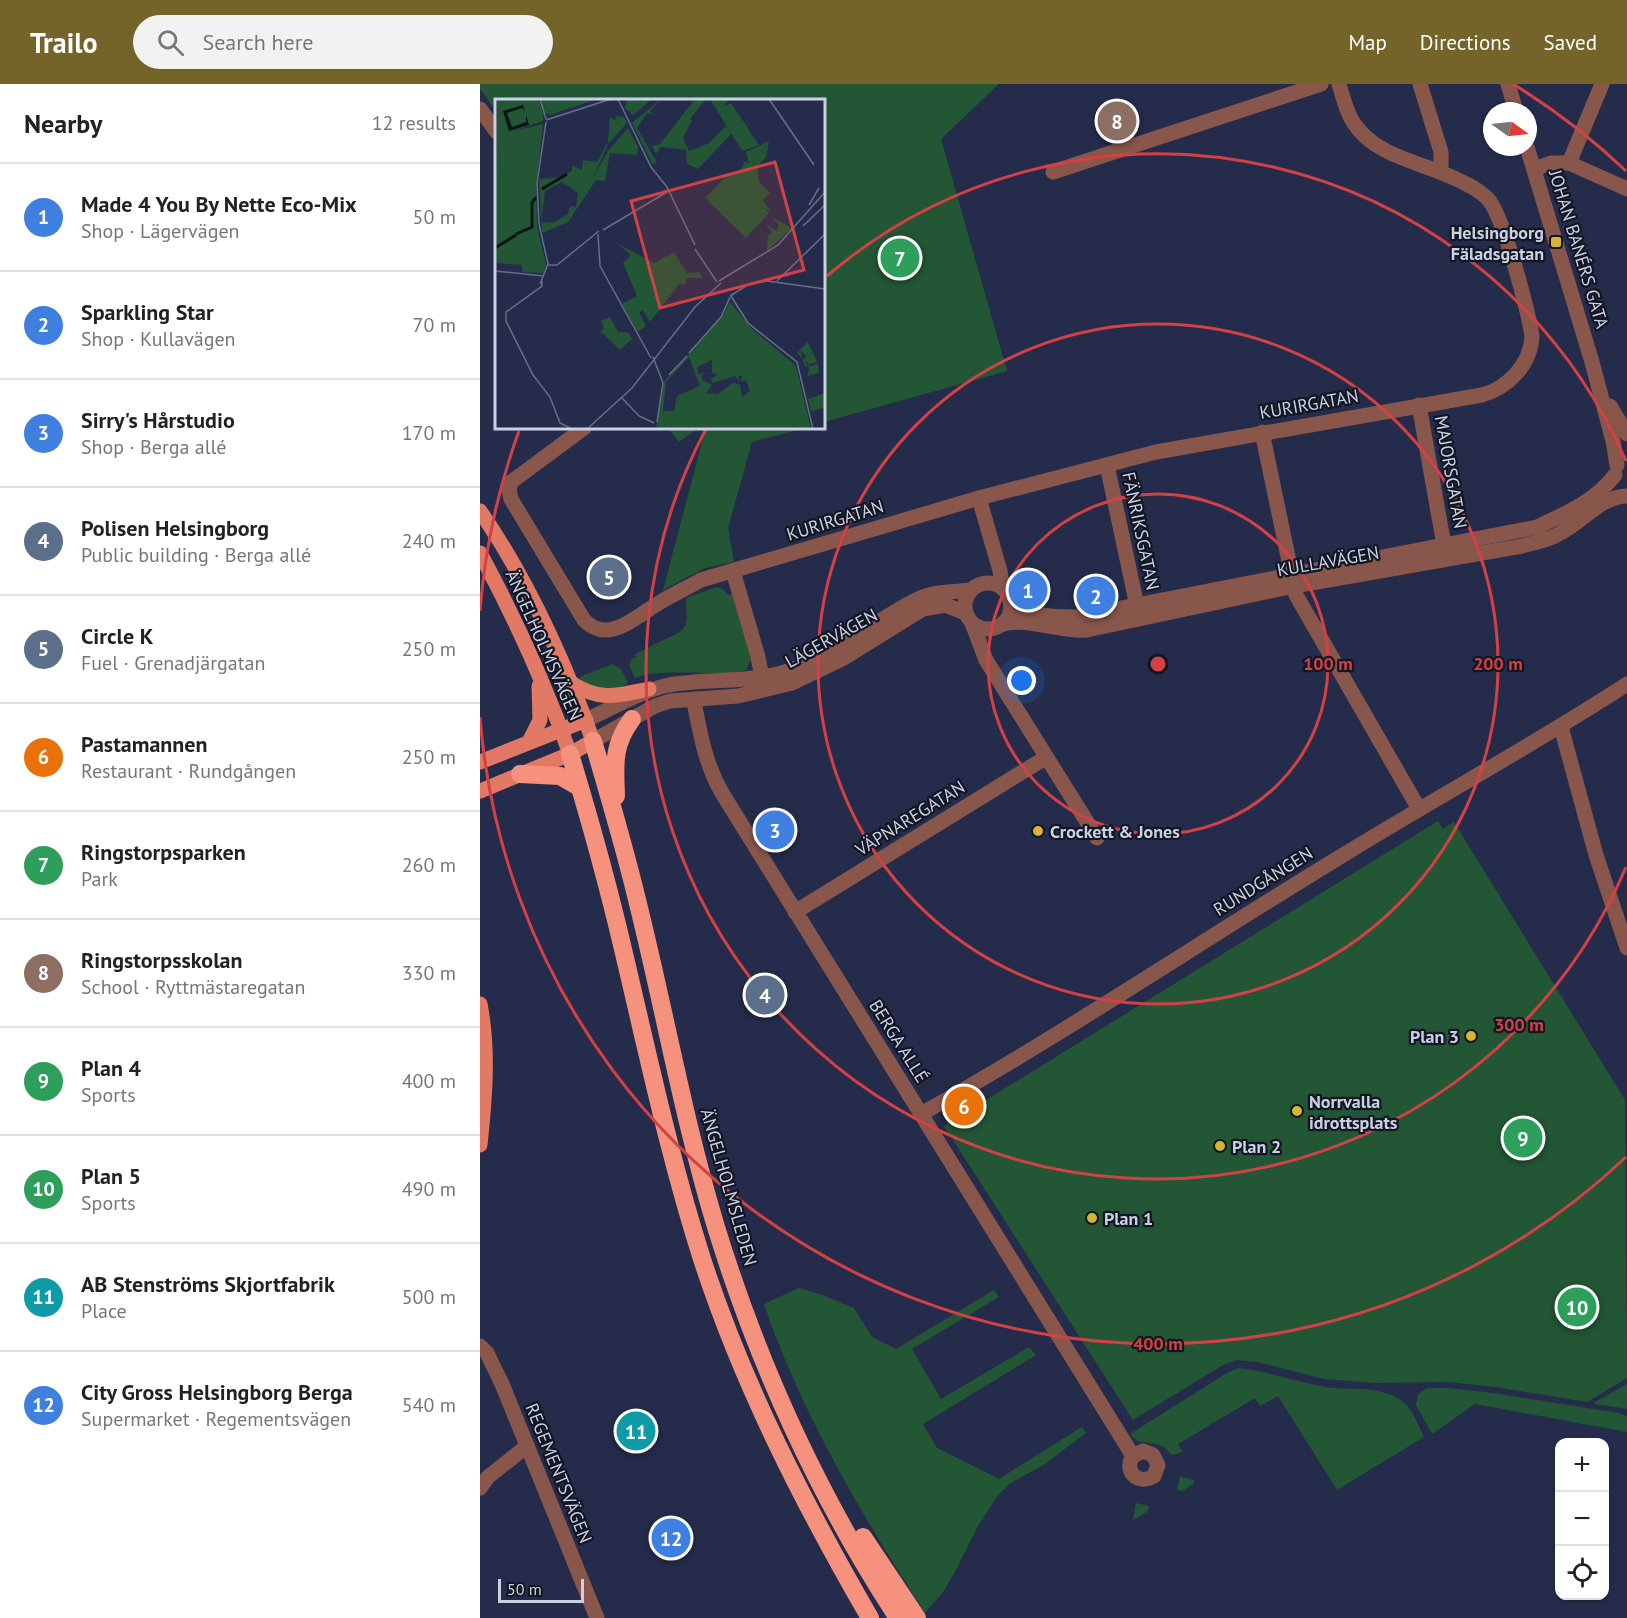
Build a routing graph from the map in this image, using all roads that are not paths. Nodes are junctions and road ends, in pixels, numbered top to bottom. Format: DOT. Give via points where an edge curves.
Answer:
graph roads {
  1 [pos="1321,84"];
  2 [pos="1339,84"];
  3 [pos="1420,84"];
  4 [pos="1508,84"];
  5 [pos="1602,84"];
  6 [pos="1513,102"];
  7 [pos="480,109"];
  8 [pos="495,130"];
  9 [pos="1530,156"];
  10 [pos="1569,163"];
  11 [pos="1534,169"];
  12 [pos="1053,172"];
  13 [pos="1441,172"];
  14 [pos="1627,189"];
  15 [pos="1592,362"];
  16 [pos="1419,405"];
  17 [pos="583,429"];
  18 [pos="1262,432"];
  19 [pos="1627,434"];
  20 [pos="1620,464"];
  21 [pos="1107,465"];
  22 [pos="1627,495"];
  23 [pos="979,498"];
  24 [pos="480,511"];
  25 [pos="1444,545"];
  26 [pos="480,553"];
  27 [pos="996,557"];
  28 [pos="733,571"];
  29 [pos="1293,580"];
  30 [pos="975,587"];
  31 [pos="1006,595"];
  32 [pos="1137,606"];
  33 [pos="1027,617"];
  34 [pos="969,618"];
  35 [pos="999,626"];
  36 [pos="986,660"];
  37 [pos="538,671"];
  38 [pos="573,684"];
  39 [pos="764,684"];
  40 [pos="1627,684"];
  41 [pos="650,689"];
  42 [pos="696,699"];
  43 [pos="632,719"];
  44 [pos="586,720"];
  45 [pos="1560,727"];
  46 [pos="561,730"];
  47 [pos="593,741"];
  48 [pos="529,742"];
  49 [pos="570,754"];
  50 [pos="1045,758"];
  51 [pos="480,762"];
  52 [pos="520,774"];
  53 [pos="579,787"];
  54 [pos="480,791"];
  55 [pos="1419,809"];
  56 [pos="617,825"];
  57 [pos="1097,838"];
  58 [pos="795,912"];
  59 [pos="1627,948"];
  60 [pos="480,1004"];
  61 [pos="921,1114"];
  62 [pos="480,1145"];
  63 [pos="717,1229"];
  64 [pos="480,1346"];
  65 [pos="527,1446"];
  66 [pos="1133,1456"];
  67 [pos="480,1488"];
  68 [pos="800,1492"];
  69 [pos="597,1618"];
  70 [pos="859,1618"];
  71 [pos="870,1618"];
  72 [pos="898,1618"];
  73 [pos="916,1618"];
  1 -- 12 [label="street"];
  2 -- 13 [label="street, KURIRGATAN" via="1349,115 1368,140"];
  3 -- 13 [label="street" via="1441,152"];
  4 -- 6 [label="street"];
  5 -- 10 [label="street"];
  7 -- 8 [label="street"];
  9 -- 11 [label="street, JOHAN BANÉRS GATA"];
  10 -- 11 [label="street" via="1551,163"];
  10 -- 14 [label="street"];
  11 -- 15 [label="street, JOHAN BANÉRS GATA"];
  13 -- 16 [label="street, KURIRGATAN" via="1473,188 1496,210 1532,340 1521,367 1498,390"];
  15 -- 19 [label="street, JOHAN BANÉRS GATA"];
  15 -- 20 [label="street, JOHAN BANÉRS GATA"];
  16 -- 18 [label="street, KURIRGATAN"];
  16 -- 25 [label="street, MAJORSGATAN"];
  17 -- 28 [label="street, KURIRGATAN" via="511,482 508,490 589,626 613,629 701,580"];
  18 -- 21 [label="street, KURIRGATAN"];
  18 -- 29 [label="street"];
  20 -- 22 [label="street, JOHAN BANÉRS GATA" via="1620,488"];
  20 -- 25 [label="street, KULLAVÄGEN" via="1603,490 1538,527"];
  21 -- 23 [label="street, KURIRGATAN"];
  21 -- 32 [label="street, FÄNRIKSGATAN"];
  22 -- 29 [label="street, KULLAVÄGEN" via="1609,500 1546,540"];
  23 -- 27 [label="street"];
  23 -- 28 [label="street, KURIRGATAN"];
  24 -- 38 [label="main road, ÄNGELHOLMSVÄGEN" via="536,604"];
  25 -- 29 [label="street, KULLAVÄGEN"];
  26 -- 37 [label="main road, ÄNGELHOLMSVÄGEN"];
  27 -- 30 [label="street"];
  27 -- 31 [label="street"];
  28 -- 39 [label="street"];
  29 -- 32 [label="street, KULLAVÄGEN"];
  29 -- 33 [label="street, KULLAVÄGEN" via="1087,630 1073,631"];
  29 -- 55 [label="street" via="1296,595"];
  30 -- 31 [label="street" via="991,584"];
  30 -- 34 [label="street" via="965,601"];
  30 -- 39 [label="street, LÄGERVÄGEN" via="919,598 852,639"];
  31 -- 33 [label="street"];
  31 -- 35 [label="street" via="1010,614"];
  32 -- 33 [label="street, KULLAVÄGEN" via="1075,617"];
  33 -- 35 [label="street"];
  34 -- 35 [label="street" via="979,628"];
  34 -- 36 [label="street"];
  34 -- 39 [label="street, LÄGERVÄGEN" via="946,605 923,609 844,658 792,683"];
  35 -- 36 [label="street" via="987,647"];
  36 -- 50 [label="street"];
  37 -- 46 [label="main road, ÄNGELHOLMSVÄGEN"];
  37 -- 48 [label="main road" via="540,720"];
  38 -- 41 [label="main road" via="600,697"];
  38 -- 44 [label="main road, ÄNGELHOLMSVÄGEN"];
  39 -- 41 [label="street, LÄGERVÄGEN" via="737,681"];
  39 -- 42 [label="street, LÄGERVÄGEN" via="738,696"];
  40 -- 45 [label="street, RUNDGÅNGEN"];
  41 -- 44 [label="street, LÄGERVÄGEN"];
  42 -- 43 [label="street, LÄGERVÄGEN" via="670,701"];
  42 -- 58 [label="street, BERGA ALLÉ" via="711,773"];
  43 -- 47 [label="street, LÄGERVÄGEN"];
  43 -- 56 [label="highway" via="618,741 615,757"];
  44 -- 46 [label="main road, LÄGERVÄGEN"];
  44 -- 47 [label="main road, ÄNGELHOLMSVÄGEN"];
  45 -- 55 [label="street, RUNDGÅNGEN"];
  45 -- 59 [label="street"];
  46 -- 48 [label="main road, LÄGERVÄGEN"];
  46 -- 49 [label="main road, ÄNGELHOLMSVÄGEN"];
  47 -- 49 [label="main road, LÄGERVÄGEN"];
  47 -- 56 [label="highway, ÄNGELHOLMSLEDEN"];
  48 -- 51 [label="main road, LÄGERVÄGEN"];
  49 -- 52 [label="main road, LÄGERVÄGEN"];
  49 -- 53 [label="highway"];
  50 -- 57 [label="street"];
  50 -- 58 [label="street, VÄPNAREGATAN"];
  52 -- 53 [label="highway" via="560,776"];
  52 -- 54 [label="main road, LÄGERVÄGEN"];
  53 -- 68 [label="highway" via="674,1164 703,1260 753,1392"];
  55 -- 61 [label="street, RUNDGÅNGEN" via="994,1073"];
  56 -- 63 [label="highway, ÄNGELHOLMSLEDEN" via="696,1158"];
  58 -- 61 [label="street, BERGA ALLÉ"];
  60 -- 62 [label="main road" via="486,1064"];
  61 -- 66 [label="street, BERGA ALLÉ"];
  63 -- 72 [label="highway, ÄNGELHOLMSLEDEN" via="793,1426 836,1513"];
  63 -- 73 [label="highway" via="819,1456 863,1537"];
  64 -- 65 [label="street, REGEMENTSVÄGEN" via="494,1365"];
  65 -- 67 [label="street"];
  65 -- 69 [label="street, REGEMENTSVÄGEN"];
  68 -- 70 [label="highway"];
  68 -- 71 [label="highway"];
}
